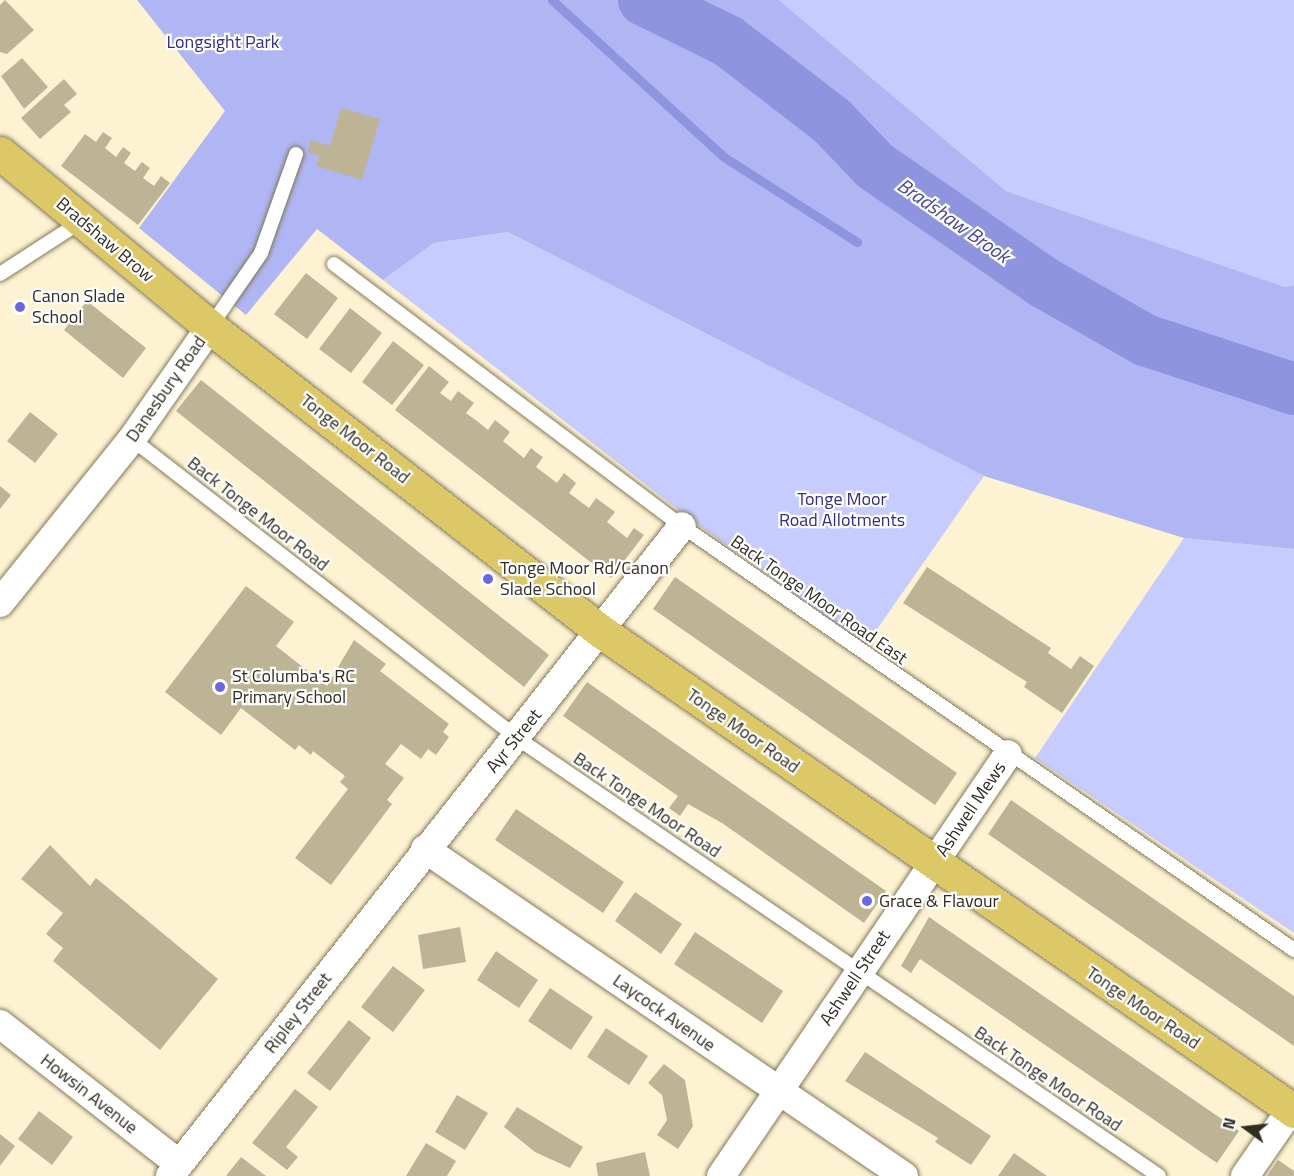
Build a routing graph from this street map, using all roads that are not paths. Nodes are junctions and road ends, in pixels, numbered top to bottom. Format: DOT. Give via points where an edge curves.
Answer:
graph roads {
  1 [pos="0,153"];
  2 [pos="297,154"];
  3 [pos="82,221"];
  4 [pos="334,264"];
  5 [pos="0,274"];
  6 [pos="210,327"];
  7 [pos="132,439"];
  8 [pos="682,526"];
  9 [pos="0,603"];
  10 [pos="602,632"];
  11 [pos="517,738"];
  12 [pos="1008,754"];
  13 [pos="425,849"];
  14 [pos="933,864"];
  15 [pos="1294,950"];
  16 [pos="859,971"];
  17 [pos="3,1033"];
  18 [pos="778,1092"];
  19 [pos="1293,1108"];
  20 [pos="174,1170"];
  21 [pos="721,1176"];
  22 [pos="904,1176"];
  23 [pos="1159,1176"];
  24 [pos="1245,1176"];
  1 -- 3 [label="main road, Bradshaw Brow"];
  2 -- 6 [label="lane, Danesbury Road" via="261,253"];
  3 -- 5 [label="lane"];
  3 -- 6 [label="main road, Bradshaw Brow"];
  4 -- 8 [label="lane, Back Tonge Moor Road East"];
  6 -- 7 [label="street, Danesbury Road"];
  6 -- 10 [label="main road, Tonge Moor Road"];
  7 -- 9 [label="street, Danesbury Road"];
  7 -- 11 [label="lane, Back Tonge Moor Road"];
  8 -- 10 [label="street, Ayr Street"];
  8 -- 12 [label="lane, Back Tonge Moor Road East"];
  10 -- 11 [label="street, Ayr Street"];
  10 -- 14 [label="main road, Tonge Moor Road"];
  11 -- 13 [label="street, Ayr Street"];
  11 -- 16 [label="lane, Back Tonge Moor Road"];
  12 -- 14 [label="street, Ashwell Mews"];
  12 -- 15 [label="lane, Back Tonge Moor Road East"];
  13 -- 18 [label="street, Laycock Avenue"];
  13 -- 20 [label="street, Ripley Street"];
  14 -- 16 [label="street, Ashwell Street"];
  14 -- 19 [label="main road, Tonge Moor Road"];
  16 -- 18 [label="street, Ashwell Street"];
  16 -- 23 [label="lane, Back Tonge Moor Road"];
  17 -- 20 [label="street, Howsin Avenue"];
  18 -- 21 [label="street, Ashwell Street"];
  18 -- 22 [label="street, Laycock Avenue"];
  19 -- 24 [label="street"];
}
